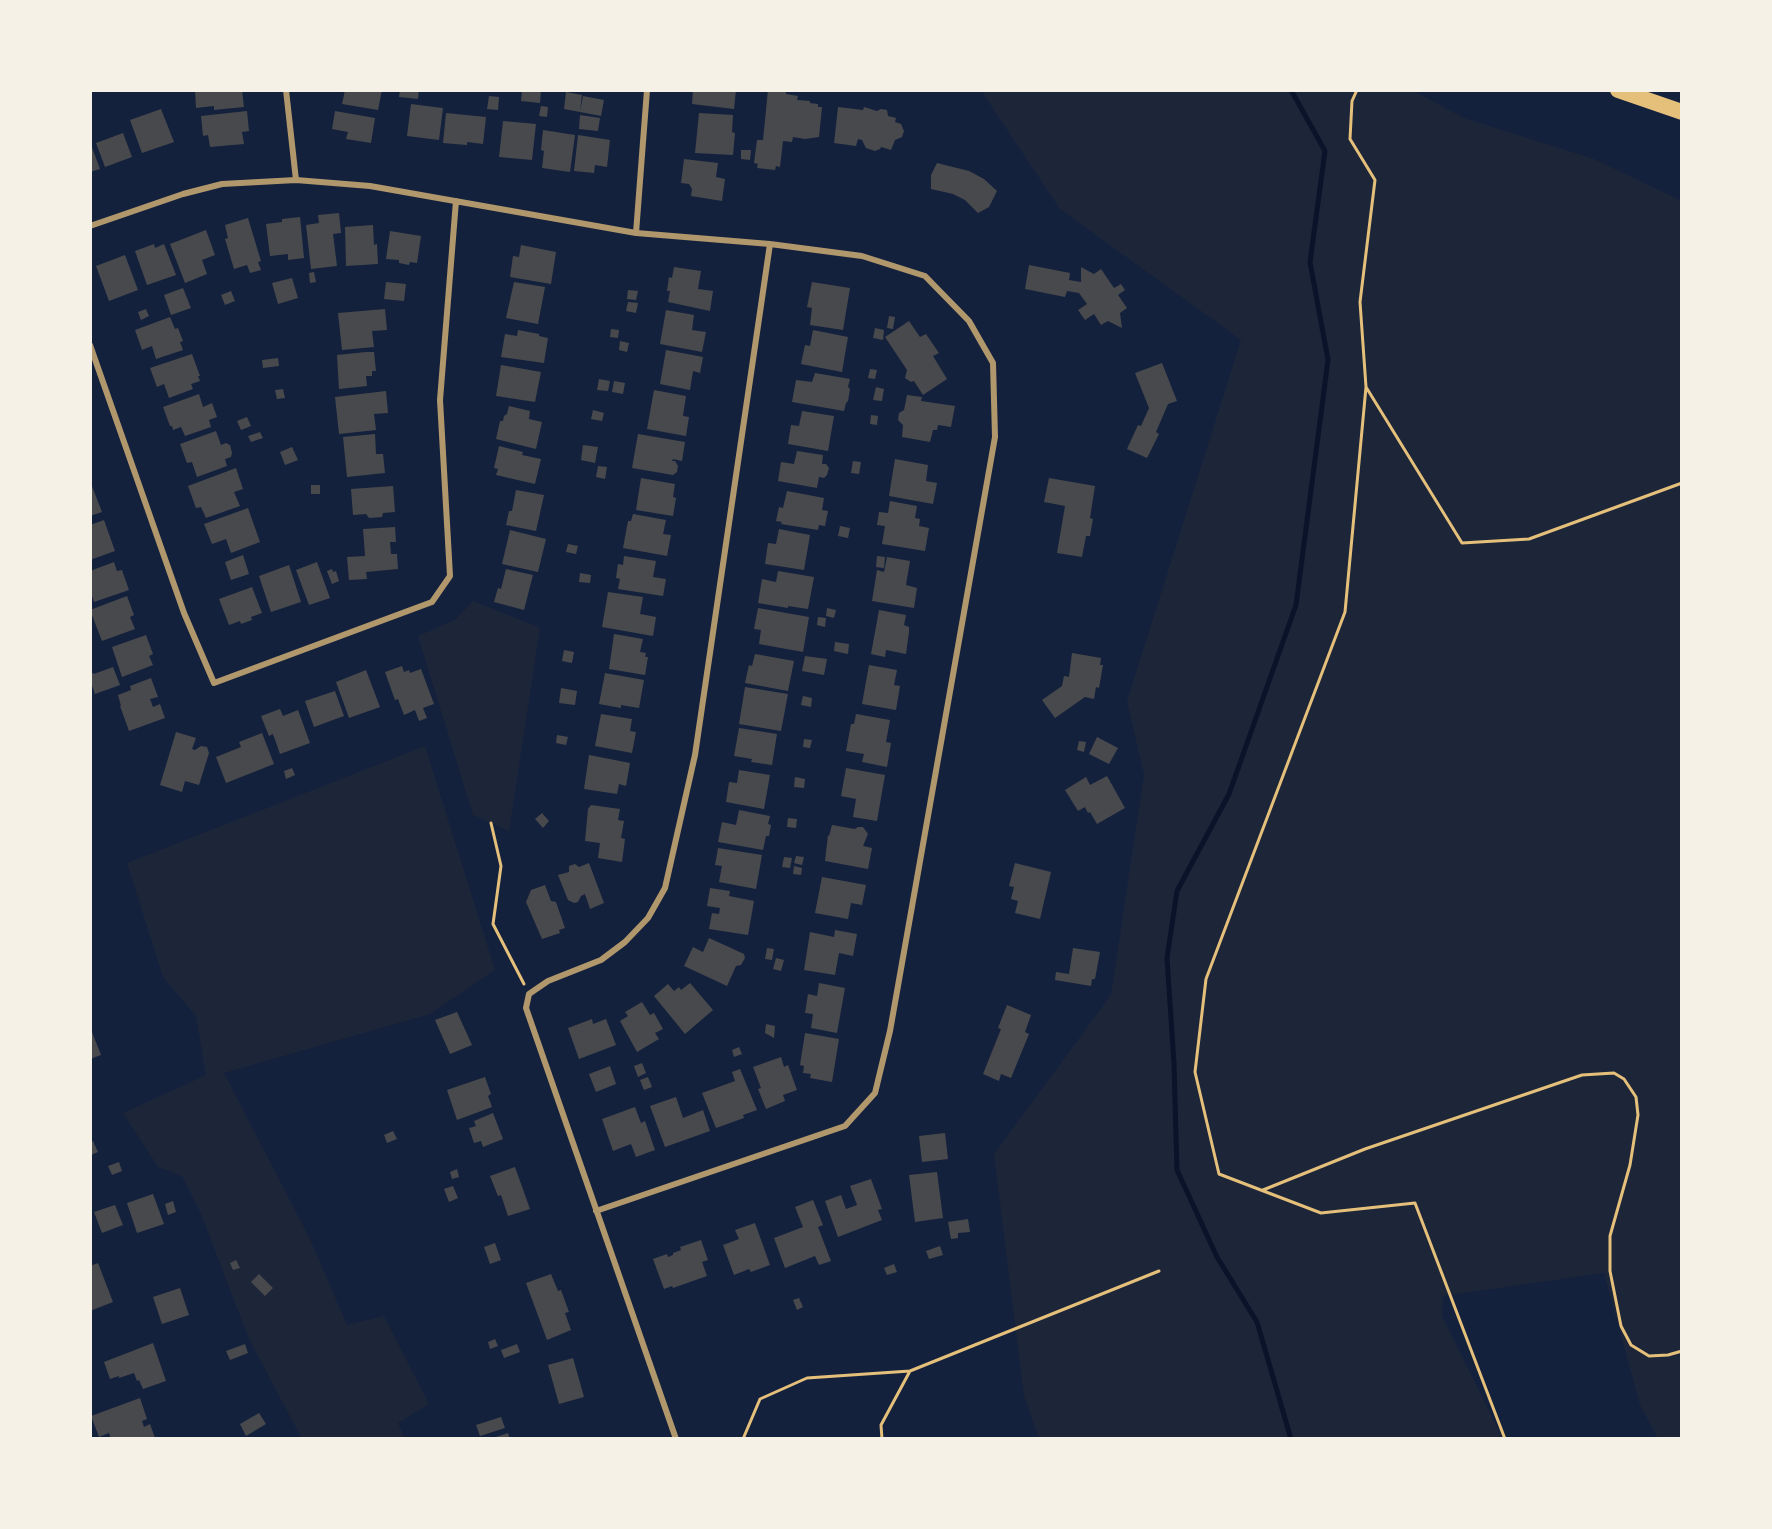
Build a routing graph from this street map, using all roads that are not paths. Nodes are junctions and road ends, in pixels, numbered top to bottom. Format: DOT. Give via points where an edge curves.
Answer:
graph roads {
  1 [pos="286,90"];
  2 [pos="647,90"];
  3 [pos="1618,90"];
  4 [pos="1682,112"];
  5 [pos="296,180"];
  6 [pos="456,201"];
  7 [pos="90,226"];
  8 [pos="636,233"];
  9 [pos="770,244"];
  10 [pos="90,345"];
  11 [pos="596,1211"];
  12 [pos="676,1439"];
  1 -- 5 [label="street"];
  2 -- 8 [label="street"];
  3 -- 4 [label="highway"];
  5 -- 6 [label="street" via="370,186"];
  5 -- 7 [label="street" via="222,184"];
  6 -- 8 [label="street"];
  6 -- 10 [label="street" via="440,400 450,576 432,602 214,683 184,613"];
  8 -- 9 [label="street"];
  9 -- 11 [label="street" via="695,755 665,888 648,918 625,942 601,960 548,981 529,994 526,1008"];
  9 -- 11 [label="street" via="862,256 925,276 969,321 993,363 995,436 894,1007 875,1093 845,1126"];
  11 -- 12 [label="street"];
}
